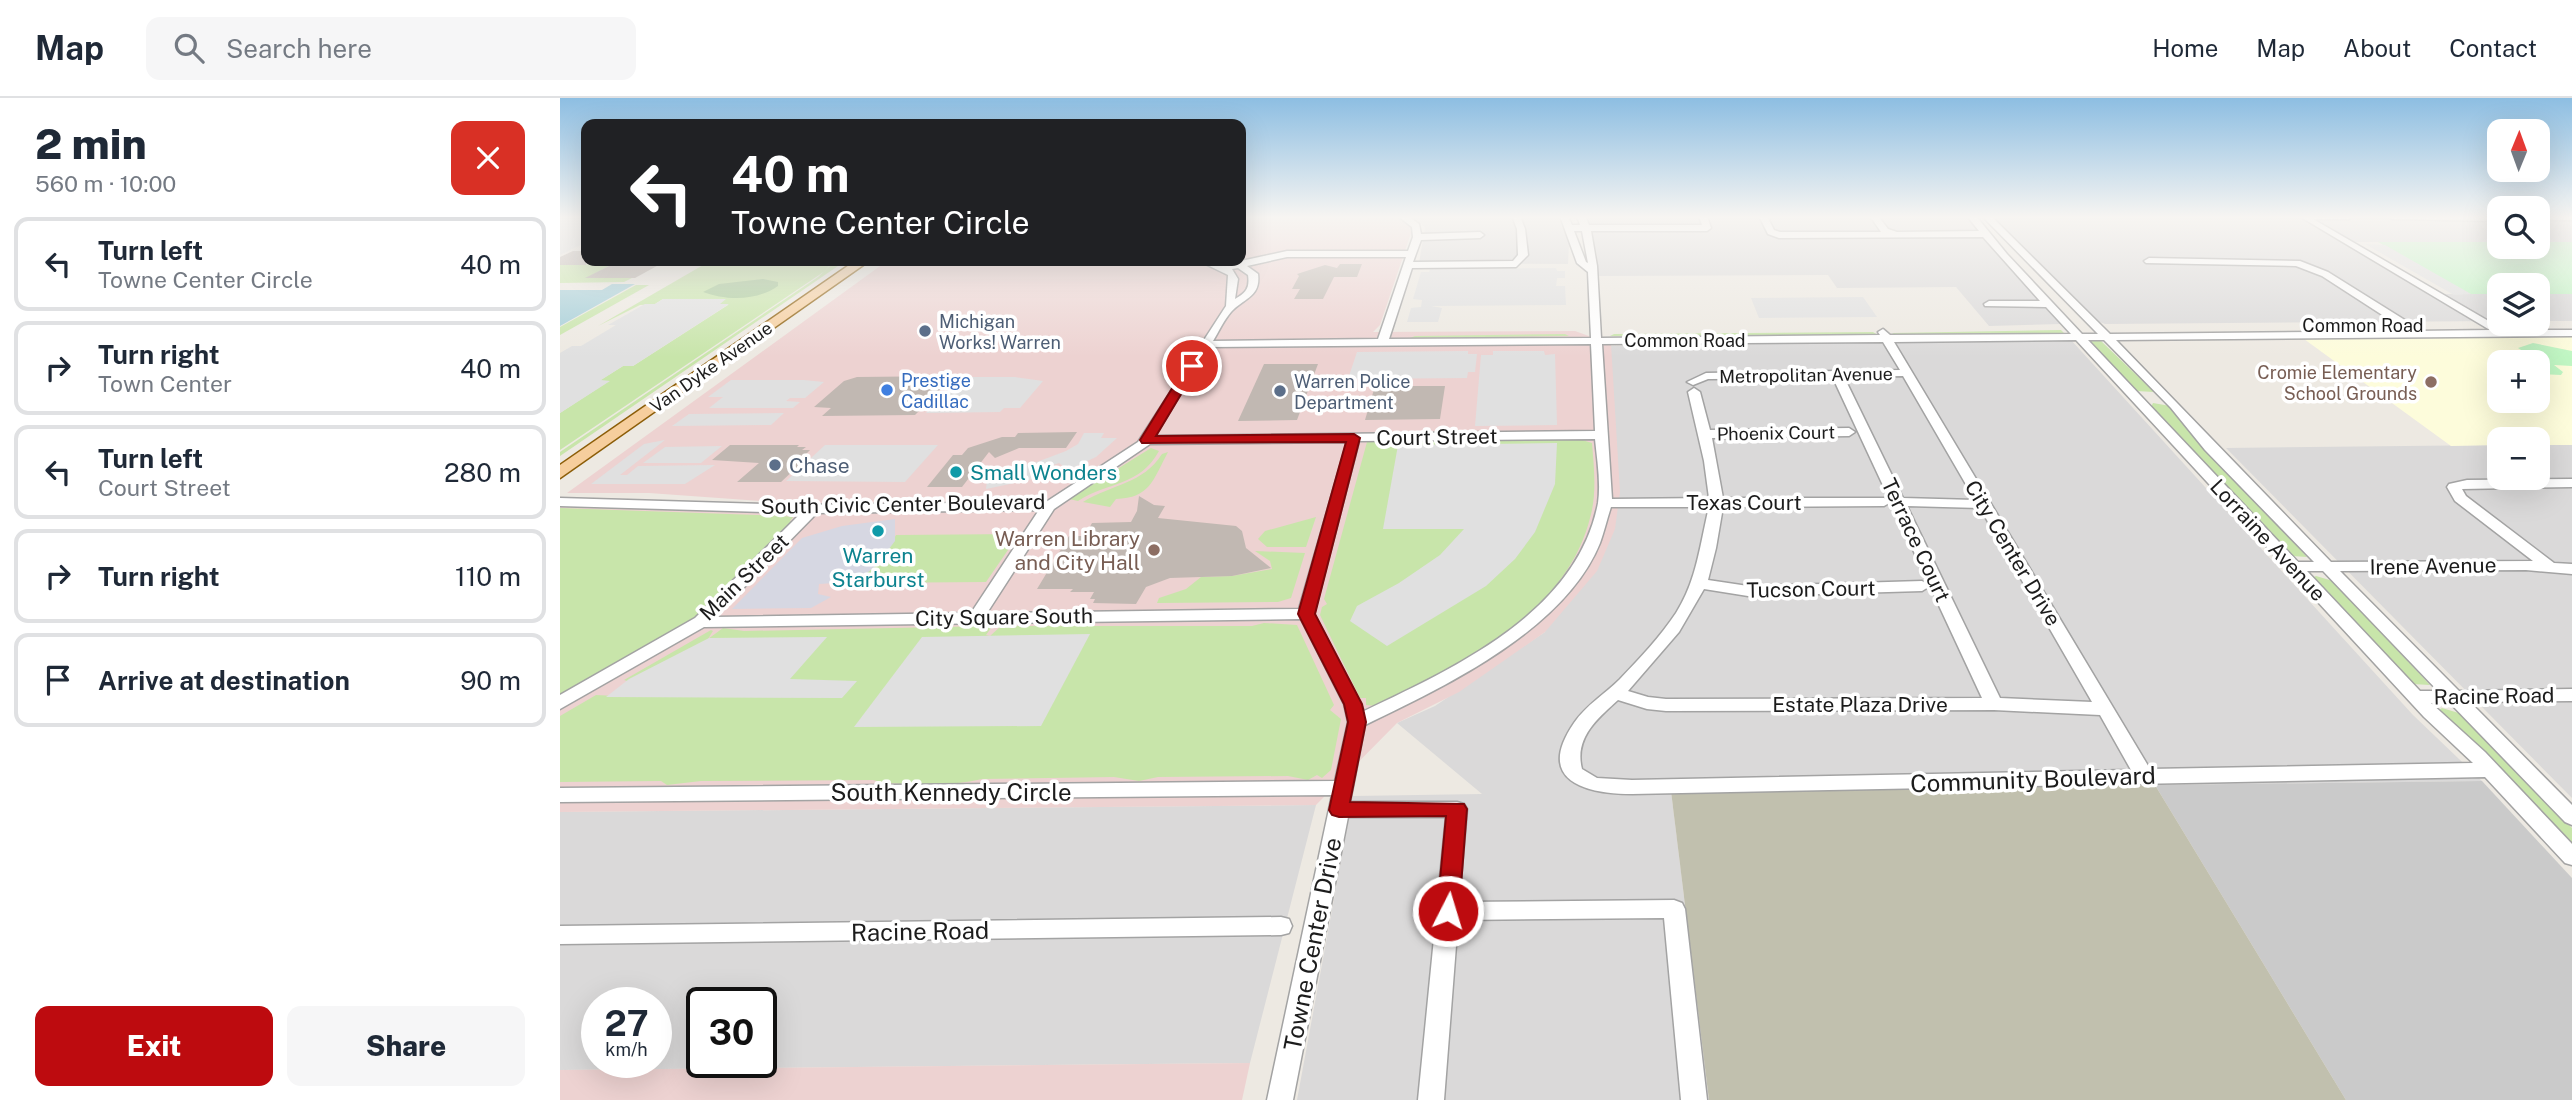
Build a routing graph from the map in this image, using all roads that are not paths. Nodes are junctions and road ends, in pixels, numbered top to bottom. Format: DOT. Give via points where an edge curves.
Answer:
graph roads {
  1 [pos="1517,263"];
  2 [pos="1582,263"];
  3 [pos="1592,263"];
  4 [pos="2010,263"];
  5 [pos="2036,263"];
  6 [pos="2279,263"];
  7 [pos="2383,263"];
  8 [pos="1408,265"];
  9 [pos="856,266"];
  10 [pos="1218,266"];
  11 [pos="1229,266"];
  12 [pos="1243,266"];
  13 [pos="1224,268"];
  14 [pos="1591,270"];
  15 [pos="1989,304"];
  16 [pos="2048,304"];
  17 [pos="1231,305"];
  18 [pos="2487,324"];
  19 [pos="2550,324"];
  20 [pos="2572,324"];
  21 [pos="2153,327"];
  22 [pos="2408,329"];
  23 [pos="2074,332"];
  24 [pos="2103,332"];
  25 [pos="2487,332"];
  26 [pos="2550,333"];
  27 [pos="2572,333"];
  28 [pos="1884,334"];
  29 [pos="1595,336"];
  30 [pos="2163,336"];
  31 [pos="1385,338"];
  32 [pos="1208,340"];
  33 [pos="1907,373"];
  34 [pos="1838,376"];
  35 [pos="1849,432"];
  36 [pos="1703,434"];
  37 [pos="1601,435"];
  38 [pos="1354,438"];
  39 [pos="1147,440"];
  40 [pos="560,473"];
  41 [pos="2572,483"];
  42 [pos="560,502"];
  43 [pos="1891,502"];
  44 [pos="1605,503"];
  45 [pos="1716,503"];
  46 [pos="1983,504"];
  47 [pos="1049,506"];
  48 [pos="814,508"];
  49 [pos="2293,567"];
  50 [pos="2328,567"];
  51 [pos="2550,567"];
  52 [pos="2572,569"];
  53 [pos="1702,584"];
  54 [pos="1922,586"];
  55 [pos="1307,614"];
  56 [pos="976,618"];
  57 [pos="701,622"];
  58 [pos="1616,693"];
  59 [pos="2572,695"];
  60 [pos="2415,697"];
  61 [pos="2455,697"];
  62 [pos="560,703"];
  63 [pos="1994,704"];
  64 [pos="2105,709"];
  65 [pos="1357,722"];
  66 [pos="2490,770"];
  67 [pos="2144,775"];
  68 [pos="560,795"];
  69 [pos="1341,799"];
  70 [pos="2572,817"];
  71 [pos="2572,857"];
  72 [pos="1448,911"];
  73 [pos="1281,926"];
  74 [pos="560,934"];
  75 [pos="1280,1100"];
  76 [pos="1431,1100"];
  77 [pos="1693,1100"];
  1 -- 8 [label="street"];
  2 -- 14 [label="street"];
  3 -- 14 [label="street"];
  4 -- 16 [label="street, Lorraine Avenue"];
  5 -- 24 [label="street, Lorraine Avenue"];
  6 -- 22 [label="street" via="2297,263 2325,274"];
  7 -- 18 [label="street"];
  8 -- 31 [label="street"];
  9 -- 40 [label="main road, Van Dyke Avenue"];
  10 -- 13 [label="street"];
  11 -- 13 [label="street"];
  12 -- 17 [label="street, South Civic Center Boulevard" via="1253,274 1255,283 1247,299"];
  13 -- 17 [label="street" via="1234,279"];
  14 -- 29 [label="street"];
  15 -- 16 [label="street"];
  16 -- 23 [label="street, Lorraine Avenue"];
  17 -- 32 [label="street, South Civic Center Boulevard"];
  18 -- 22 [label="street, Common Road"];
  19 -- 20 [label="street, Common Road"];
  21 -- 22 [label="street, Common Road"];
  21 -- 24 [label="street, Common Road"];
  21 -- 30 [label="street"];
  22 -- 25 [label="street, Common Road"];
  22 -- 30 [label="street, Common Road"];
  23 -- 24 [label="street, Common Road"];
  23 -- 28 [label="street, Common Road"];
  23 -- 49 [label="street, Lorraine Avenue"];
  24 -- 30 [label="street, Common Road"];
  24 -- 50 [label="street, Lorraine Avenue"];
  26 -- 27 [label="street, Common Road"];
  28 -- 29 [label="street, Common Road"];
  28 -- 33 [label="street, City Center Drive"];
  29 -- 31 [label="street, Common Road"];
  29 -- 37 [label="street"];
  31 -- 32 [label="street, Common Road"];
  32 -- 39 [label="street, South Civic Center Boulevard"];
  33 -- 34 [label="street, Metropolitan Avenue"];
  33 -- 46 [label="street, City Center Drive"];
  34 -- 36 [label="street, Metropolitan Avenue" via="1706,376 1693,387"];
  34 -- 43 [label="street, Terrace Court"];
  35 -- 36 [label="street, Phoenix Court"];
  36 -- 45 [label="street"];
  37 -- 38 [label="street, Court Street"];
  37 -- 44 [label="street"];
  38 -- 39 [label="street, Court Street"];
  38 -- 55 [label="street"];
  39 -- 47 [label="street, South Civic Center Boulevard"];
  41 -- 51 [label="street" via="2454,487 2460,498"];
  42 -- 48 [label="street, South Civic Center Boulevard"];
  43 -- 45 [label="street, Texas Court"];
  43 -- 46 [label="street, Texas Court"];
  43 -- 63 [label="street, Terrace Court"];
  44 -- 45 [label="street, Texas Court"];
  44 -- 65 [label="street" via="1601,525 1581,563 1555,597 1518,630 1457,670"];
  45 -- 53 [label="street"];
  46 -- 64 [label="street, City Center Drive"];
  47 -- 48 [label="street, South Civic Center Boulevard"];
  47 -- 56 [label="street"];
  48 -- 57 [label="street, Main Street"];
  49 -- 50 [label="street, Irene Avenue"];
  49 -- 60 [label="street, Lorraine Avenue"];
  50 -- 51 [label="street, Irene Avenue"];
  50 -- 61 [label="street, Lorraine Avenue"];
  51 -- 52 [label="street, Irene Avenue"];
  53 -- 54 [label="street, Tucson Court" via="1748,591"];
  53 -- 58 [label="street" via="1660,646"];
  55 -- 56 [label="street, City Square South"];
  55 -- 65 [label="street" via="1353,704"];
  56 -- 57 [label="street, City Square South"];
  57 -- 62 [label="street, Main Street"];
  58 -- 63 [label="street, Estate Plaza Drive" via="1665,705"];
  58 -- 67 [label="street, Community Boulevard" via="1576,735 1571,759 1578,780 1588,785 2018,781"];
  59 -- 61 [label="street, Racine Road"];
  60 -- 61 [label="street, Racine Road"];
  60 -- 66 [label="street, Lorraine Avenue"];
  61 -- 70 [label="street, Lorraine Avenue"];
  63 -- 64 [label="street, Estate Plaza Drive"];
  64 -- 67 [label="street, City Center Drive"];
  65 -- 69 [label="street, Towne Center Drive"];
  66 -- 67 [label="street, Community Boulevard"];
  66 -- 71 [label="street, Lorraine Avenue"];
  68 -- 69 [label="street, South Kennedy Circle"];
  69 -- 72 [label="street, South Kennedy Circle" via="1457,809"];
  69 -- 75 [label="street, Towne Center Drive"];
  72 -- 76 [label="street"];
  72 -- 77 [label="street" via="1674,909"];
  73 -- 74 [label="street, Racine Road"];
}
